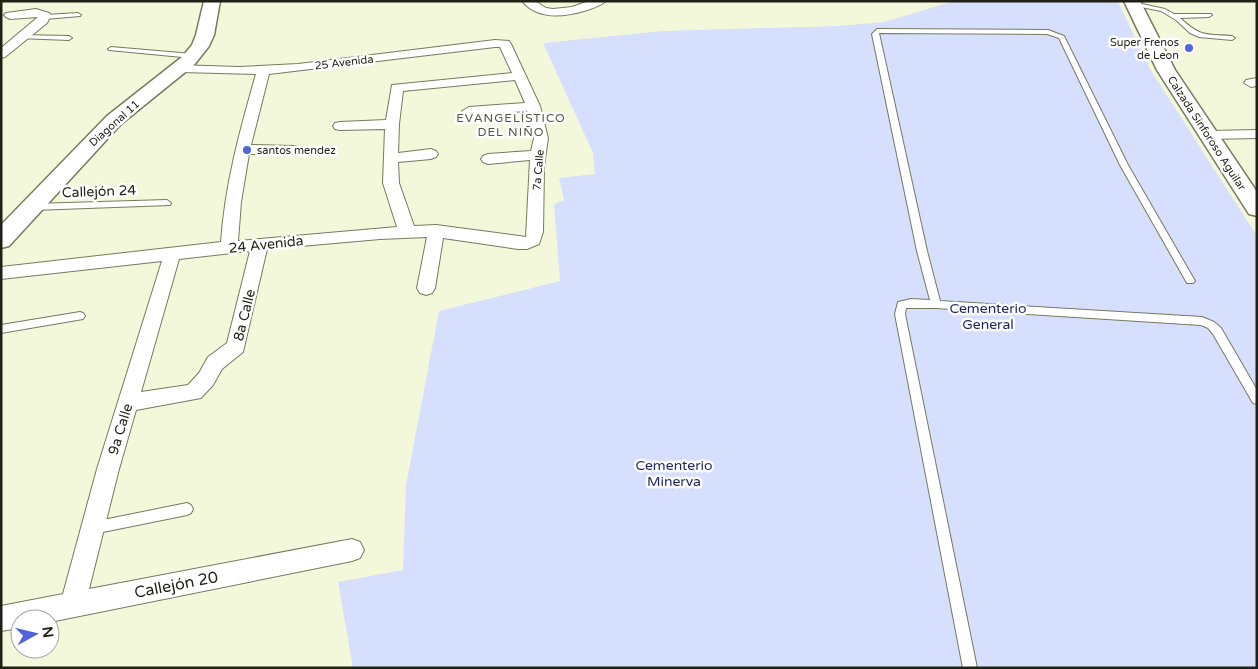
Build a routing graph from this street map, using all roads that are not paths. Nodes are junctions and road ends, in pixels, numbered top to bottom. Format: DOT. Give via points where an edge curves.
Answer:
graph roads {
  1 [pos="212,1"];
  2 [pos="600,1"];
  3 [pos="530,3"];
  4 [pos="1138,3"];
  5 [pos="10,15"];
  6 [pos="78,15"];
  7 [pos="1209,15"];
  8 [pos="1174,16"];
  9 [pos="45,17"];
  10 [pos="20,37"];
  11 [pos="69,38"];
  12 [pos="1232,38"];
  13 [pos="505,44"];
  14 [pos="111,49"];
  15 [pos="1,54"];
  16 [pos="187,62"];
  17 [pos="264,69"];
  18 [pos="520,76"];
  19 [pos="533,106"];
  20 [pos="468,111"];
  21 [pos="392,124"];
  22 [pos="340,126"];
  23 [pos="1257,134"];
  24 [pos="1215,135"];
  25 [pos="242,149"];
  26 [pos="294,150"];
  27 [pos="431,154"];
  28 [pos="538,155"];
  29 [pos="391,158"];
  30 [pos="488,159"];
  31 [pos="1257,188"];
  32 [pos="167,203"];
  33 [pos="31,207"];
  34 [pos="1257,209"];
  35 [pos="407,231"];
  36 [pos="436,231"];
  37 [pos="1,240"];
  38 [pos="530,242"];
  39 [pos="260,244"];
  40 [pos="229,248"];
  41 [pos="172,255"];
  42 [pos="1,274"];
  43 [pos="1190,281"];
  44 [pos="426,288"];
  45 [pos="936,304"];
  46 [pos="80,316"];
  47 [pos="1,329"];
  48 [pos="1257,400"];
  49 [pos="128,403"];
  50 [pos="187,509"];
  51 [pos="92,528"];
  52 [pos="352,550"];
  53 [pos="73,605"];
  54 [pos="1,619"];
  55 [pos="970,668"];
  1 -- 16 [label="main road, Diagonal 11" via="205,35"];
  2 -- 3 [label="street" via="581,10 564,12 544,10"];
  4 -- 8 [label="lane"];
  4 -- 24 [label="main road, Calzada Sinforoso Aguilar" via="1166,70"];
  5 -- 9 [label="street" via="40,13"];
  6 -- 9 [label="lane"];
  7 -- 8 [label="lane"];
  8 -- 12 [label="lane" via="1200,36"];
  9 -- 10 [label="street"];
  10 -- 11 [label="lane"];
  10 -- 15 [label="street"];
  13 -- 17 [label="street, 25 Avenida"];
  13 -- 18 [label="street, 7a Calle"];
  14 -- 16 [label="lane"];
  16 -- 17 [label="street, 25 Avenida" via="205,70"];
  16 -- 33 [label="main road, Diagonal 11" via="114,120"];
  17 -- 25 [label="street"];
  18 -- 19 [label="street, 7a Calle"];
  18 -- 21 [label="street" via="397,88"];
  19 -- 20 [label="street"];
  19 -- 28 [label="street, 7a Calle" via="541,138"];
  21 -- 22 [label="street"];
  21 -- 29 [label="street"];
  23 -- 24 [label="street"];
  24 -- 31 [label="main road, Calzada Sinforoso Aguilar"];
  24 -- 34 [label="main road, Calzada Sinforoso Aguilar"];
  25 -- 26 [label="street"];
  25 -- 40 [label="street" via="232,200"];
  27 -- 29 [label="street"];
  28 -- 30 [label="street"];
  28 -- 38 [label="street, 7a Calle" via="535,232"];
  29 -- 35 [label="street" via="391,183"];
  32 -- 33 [label="lane, Callejón 24"];
  33 -- 37 [label="main road, Diagonal 11"];
  35 -- 36 [label="street, 24 Avenida"];
  35 -- 39 [label="street, 24 Avenida"];
  36 -- 38 [label="street, 24 Avenida"];
  36 -- 44 [label="street"];
  39 -- 40 [label="street, 24 Avenida"];
  39 -- 49 [label="street, 8a Calle" via="236,347 215,363 194,392"];
  40 -- 41 [label="street, 24 Avenida"];
  41 -- 42 [label="street, 24 Avenida"];
  41 -- 49 [label="street, 9a Calle"];
  43 -- 45 [label="lane" via="1124,165 1062,37 1048,32 877,31 875,34"];
  45 -- 48 [label="lane" via="1202,321 1217,331"];
  45 -- 55 [label="lane" via="905,303 901,305 900,314"];
  46 -- 47 [label="lane"];
  49 -- 51 [label="street, 9a Calle"];
  50 -- 51 [label="lane"];
  51 -- 53 [label="street, 9a Calle"];
  52 -- 53 [label="street, Callejón 20"];
  53 -- 54 [label="street, Callejón 20"];
}
